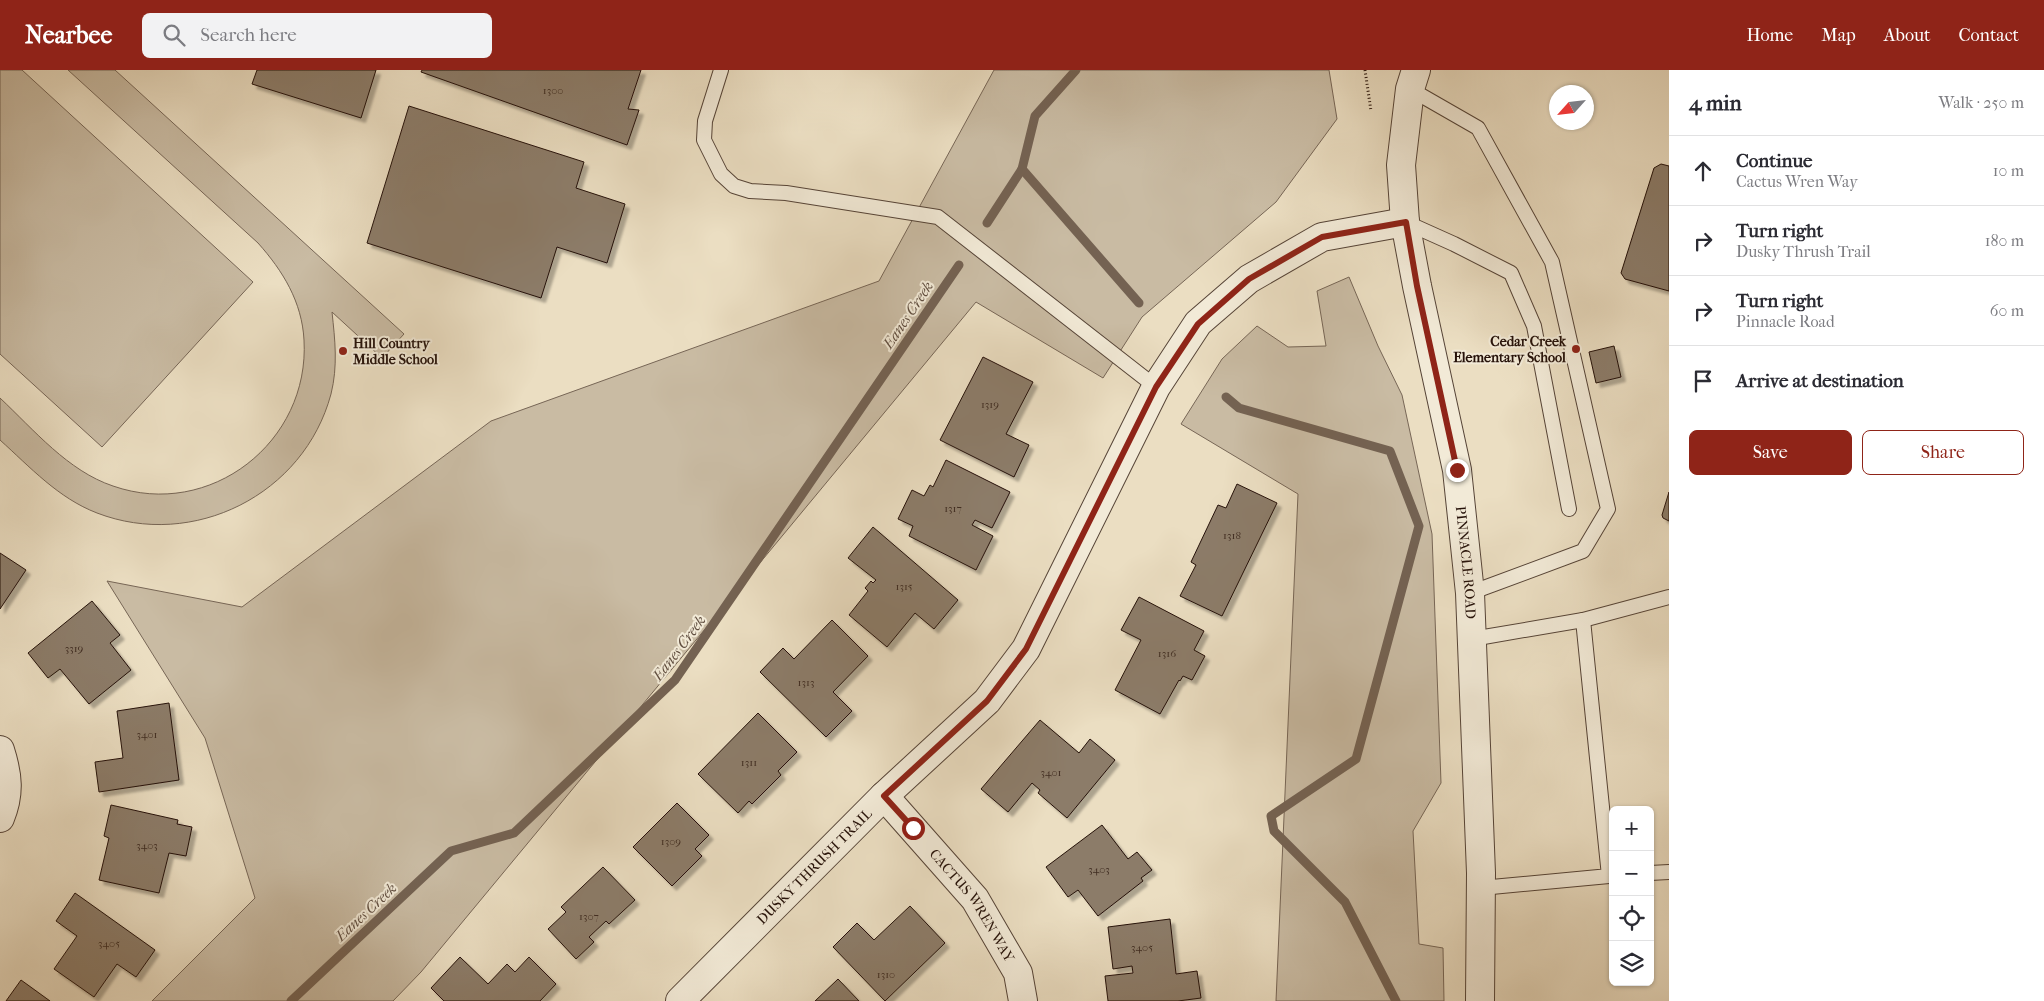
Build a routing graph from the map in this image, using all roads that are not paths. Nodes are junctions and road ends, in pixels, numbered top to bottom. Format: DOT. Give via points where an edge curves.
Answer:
graph roads {
  1 [pos="722,70"];
  2 [pos="1413,79"];
  3 [pos="1406,222"];
  4 [pos="1156,387"];
  5 [pos="1569,509"];
  6 [pos="1470,593"];
  7 [pos="1669,597"];
  8 [pos="1583,620"];
  9 [pos="1472,639"];
  10 [pos="0,750"];
  11 [pos="884,796"];
  12 [pos="0,818"];
  13 [pos="1609,858"];
  14 [pos="1669,872"];
  15 [pos="1654,873"];
  16 [pos="1609,876"];
  17 [pos="1481,888"];
  18 [pos="680,1001"];
  19 [pos="1024,1001"];
  20 [pos="1480,1001"];
  1 -- 4 [label="lane" via="705,121 704,140 721,174 734,186 750,191 786,193 938,217"];
  2 -- 3 [label="street, PINNACLE ROAD" via="1401,165"];
  2 -- 6 [label="lane" via="1478,128 1552,262 1608,509 1583,552"];
  3 -- 4 [label="street, DUSKY THRUSH TRAIL" via="1322,237 1249,279 1198,324"];
  3 -- 5 [label="lane" via="1510,273 1534,326"];
  3 -- 6 [label="street, PINNACLE ROAD" via="1457,470"];
  4 -- 11 [label="street, DUSKY THRUSH TRAIL" via="1026,649 987,701"];
  6 -- 9 [label="street, PINNACLE ROAD"];
  7 -- 8 [label="lane"];
  8 -- 9 [label="lane"];
  8 -- 13 [label="lane"];
  9 -- 17 [label="street, PINNACLE ROAD"];
  10 -- 12 [label="street" via="7,772 6,803"];
  11 -- 18 [label="street, DUSKY THRUSH TRAIL"];
  11 -- 19 [label="street, CACTUS WREN WAY" via="975,899 1018,973"];
  14 -- 15 [label="lane"];
  16 -- 17 [label="lane"];
  17 -- 20 [label="street, PINNACLE ROAD"];
}
